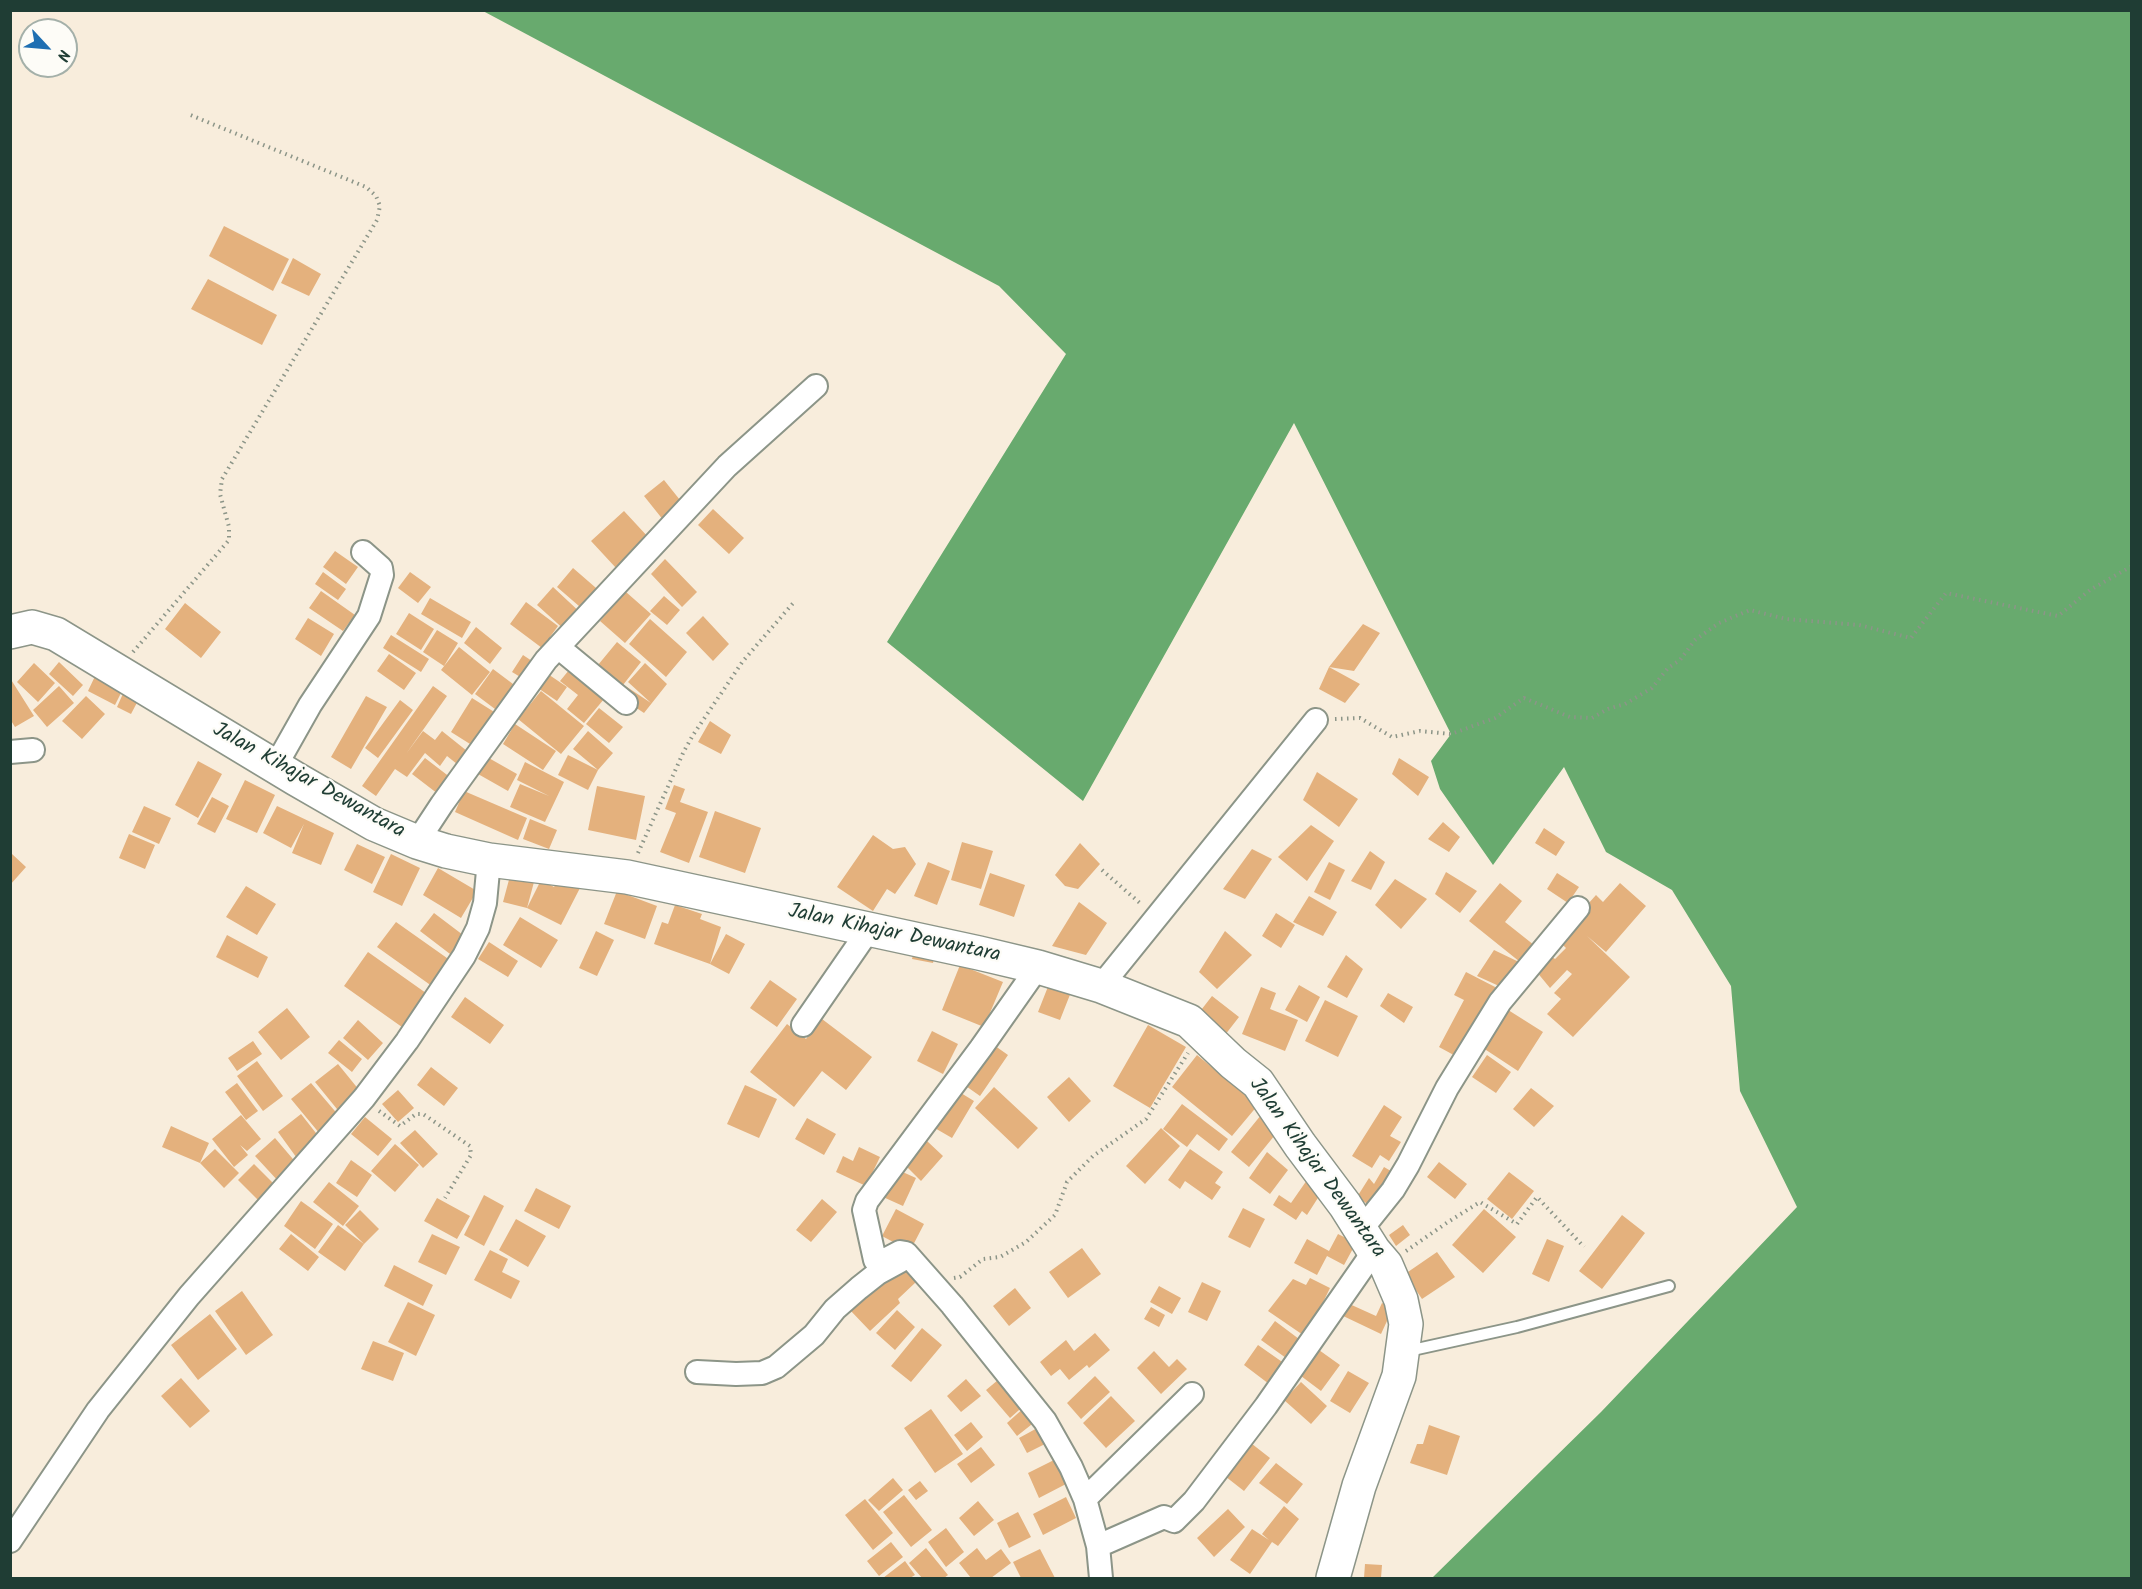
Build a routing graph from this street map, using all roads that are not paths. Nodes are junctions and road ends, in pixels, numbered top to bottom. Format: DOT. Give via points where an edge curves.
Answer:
graph roads {
  1 [pos="816,386"];
  2 [pos="363,552"];
  3 [pos="10,632"];
  4 [pos="558,647"];
  5 [pos="626,703"];
  6 [pos="1316,720"];
  7 [pos="33,750"];
  8 [pos="10,752"];
  9 [pos="275,767"];
  10 [pos="417,842"];
  11 [pos="489,860"];
  12 [pos="1578,908"];
  13 [pos="870,928"];
  14 [pos="1038,967"];
  15 [pos="1101,986"];
  16 [pos="803,1025"];
  17 [pos="1374,1249"];
  18 [pos="915,1263"];
  19 [pos="1670,1286"];
  20 [pos="1404,1352"];
  21 [pos="697,1372"];
  22 [pos="1192,1394"];
  23 [pos="1084,1499"];
  24 [pos="10,1542"];
  25 [pos="1098,1546"];
  26 [pos="1101,1578"];
  27 [pos="1333,1578"];
  1 -- 4 [label="street" via="727,466"];
  2 -- 9 [label="street" via="381,568 382,575 369,616 310,705"];
  3 -- 9 [label="main road, Jalan Kihajar Dewantara" via="32,627 56,634"];
  4 -- 5 [label="street"];
  4 -- 10 [label="street" via="533,676"];
  6 -- 15 [label="street"];
  7 -- 8 [label="street"];
  9 -- 10 [label="main road, Jalan Kihajar Dewantara" via="374,824"];
  10 -- 11 [label="main road, Jalan Kihajar Dewantara"];
  11 -- 13 [label="main road, Jalan Kihajar Dewantara" via="627,877"];
  11 -- 24 [label="street" via="478,928 464,956 407,1041 364,1098 189,1296 99,1410"];
  12 -- 17 [label="street" via="1500,1002 1447,1088 1393,1190"];
  13 -- 14 [label="main road, Jalan Kihajar Dewantara"];
  13 -- 16 [label="street"];
  14 -- 15 [label="main road, Jalan Kihajar Dewantara"];
  14 -- 18 [label="street" via="864,1206 875,1260 881,1262 903,1252"];
  15 -- 17 [label="main road, Jalan Kihajar Dewantara" via="1189,1021 1258,1083"];
  17 -- 20 [label="main road, Jalan Kihajar Dewantara" via="1401,1300 1406,1324"];
  17 -- 25 [label="street" via="1266,1406 1194,1501 1174,1521 1164,1517"];
  18 -- 21 [label="street" via="898,1261 878,1273 776,1367 762,1373"];
  18 -- 23 [label="street" via="1045,1421"];
  19 -- 20 [label="lane" via="1517,1328"];
  20 -- 27 [label="main road, Jalan Kihajar Dewantara"];
  22 -- 23 [label="street"];
  23 -- 25 [label="street"];
  25 -- 26 [label="street"];
}
